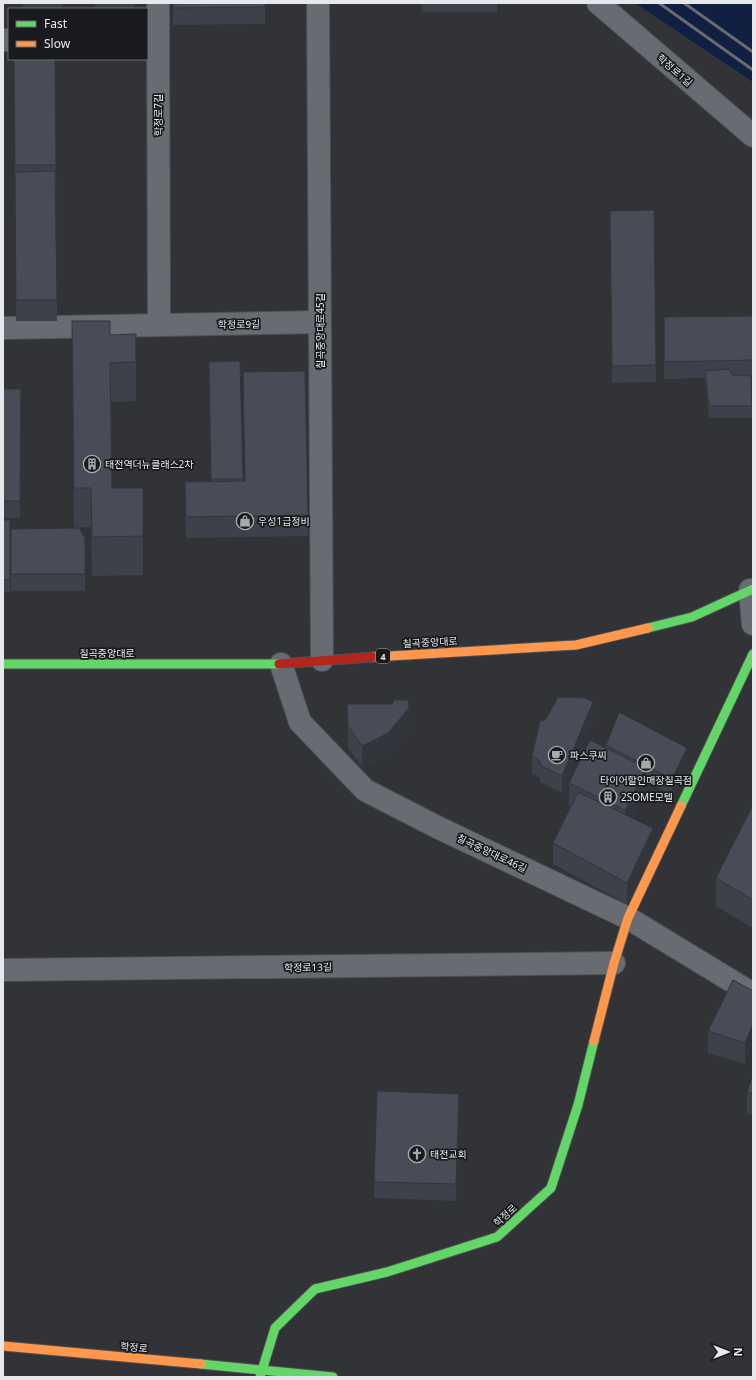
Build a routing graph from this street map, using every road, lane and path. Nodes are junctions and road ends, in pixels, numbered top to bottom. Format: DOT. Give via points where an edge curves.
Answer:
graph roads {
  1 [pos="158,3"];
  2 [pos="318,3"];
  3 [pos="598,3"];
  4 [pos="153,40"];
  5 [pos="753,136"];
  6 [pos="320,322"];
  7 [pos="159,325"];
  8 [pos="3,328"];
  9 [pos="752,590"];
  10 [pos="753,624"];
  11 [pos="753,654"];
  12 [pos="322,660"];
  13 [pos="3,664"];
  14 [pos="281,664"];
  15 [pos="628,918"];
  16 [pos="614,963"];
  17 [pos="3,970"];
  18 [pos="753,994"];
  19 [pos="3,1346"];
  20 [pos="261,1373"];
  21 [pos="333,1377"];
  1 -- 4 [label="street, 학정로7길"];
  2 -- 6 [label="street, 칠곡중앙대로45길"];
  3 -- 5 [label="street, 학정로1길"];
  4 -- 7 [label="street, 학정로7길" via="159,190"];
  6 -- 7 [label="street, 학정로9길"];
  6 -- 12 [label="street, 칠곡중앙대로45길"];
  7 -- 8 [label="street, 학정로9길"];
  9 -- 10 [label="street"];
  9 -- 12 [label="main road, 칠곡중앙대로 / 4" via="692,617 576,645"];
  11 -- 15 [label="main road, 학정로"];
  12 -- 14 [label="main road, 칠곡중앙대로 / 4"];
  13 -- 14 [label="main road, 칠곡중앙대로 / 4"];
  14 -- 15 [label="street, 칠곡중앙대로46길" via="300,722 365,790 437,828"];
  15 -- 16 [label="main road, 학정로"];
  15 -- 18 [label="street, 칠곡중앙대로46길"];
  16 -- 17 [label="street, 학정로13길"];
  16 -- 20 [label="main road, 학정로" via="578,1104 551,1188 497,1237 387,1272 315,1289 275,1328"];
  19 -- 20 [label="main road, 학정로"];
  20 -- 21 [label="main road, 학정로"];
}
